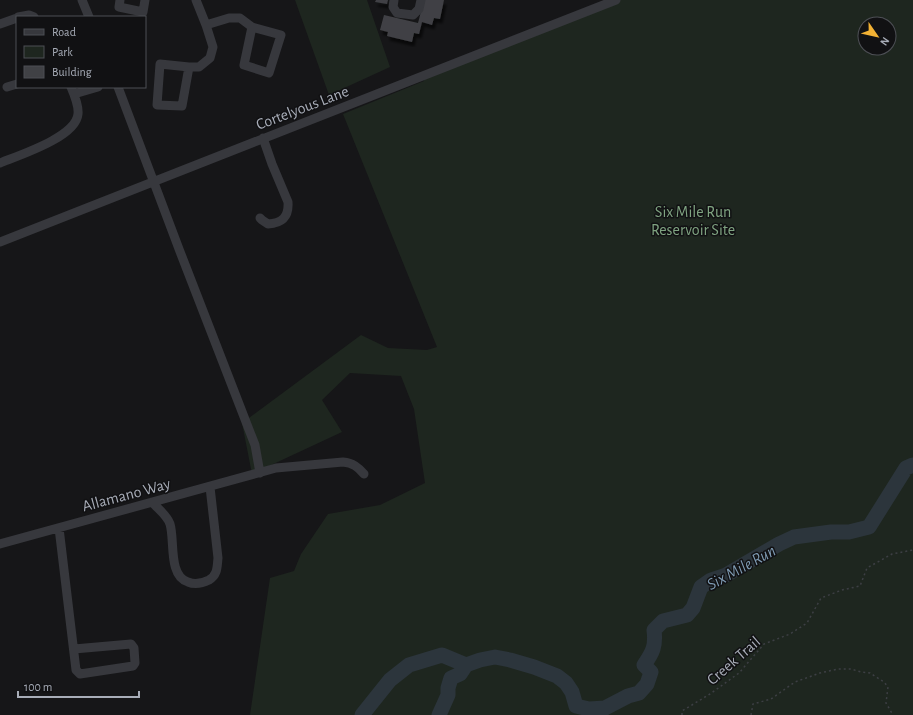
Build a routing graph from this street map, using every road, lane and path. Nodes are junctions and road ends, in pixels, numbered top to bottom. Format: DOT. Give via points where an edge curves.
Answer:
graph roads {
  1 [pos="82,0"];
  2 [pos="120,0"];
  3 [pos="146,0"];
  4 [pos="196,0"];
  5 [pos="394,0"];
  6 [pos="421,0"];
  7 [pos="616,0"];
  8 [pos="599,3"];
  9 [pos="89,16"];
  10 [pos="16,18"];
  11 [pos="0,24"];
  12 [pos="206,25"];
  13 [pos="252,27"];
  14 [pos="189,67"];
  15 [pos="16,84"];
  16 [pos="7,87"];
  17 [pos="92,88"];
  18 [pos="118,88"];
  19 [pos="72,91"];
  20 [pos="263,138"];
  21 [pos="0,163"];
  22 [pos="153,181"];
  23 [pos="260,218"];
  24 [pos="0,242"];
  25 [pos="260,473"];
  26 [pos="364,474"];
  27 [pos="210,487"];
  28 [pos="152,502"];
  29 [pos="59,528"];
  30 [pos="0,544"];
  31 [pos="913,550"];
  32 [pos="74,649"];
  33 [pos="682,715"];
  34 [pos="751,715"];
  35 [pos="894,715"];
  1 -- 9 [label="street"];
  2 -- 3 [label="street" via="119,7 143,12"];
  4 -- 12 [label="street"];
  5 -- 6 [label="street" via="393,7 397,13 413,14 419,9"];
  7 -- 8 [label="street, Cortelyous Lane"];
  8 -- 20 [label="street, Cortelyous Lane"];
  10 -- 11 [label="street"];
  12 -- 13 [label="street" via="229,18 240,18"];
  12 -- 14 [label="street" via="212,48 210,58 199,67"];
  13 -- 13 [label="street" via="281,35 269,73 244,64"];
  14 -- 14 [label="street" via="182,106 157,105 160,64"];
  15 -- 16 [label="street"];
  17 -- 19 [label="street"];
  18 -- 22 [label="street"];
  19 -- 21 [label="street" via="79,112 70,130 52,141"];
  20 -- 22 [label="street, Cortelyous Lane"];
  20 -- 23 [label="street" via="288,208 285,218 280,222 268,224"];
  22 -- 24 [label="street, Cortelyous Lane"];
  22 -- 25 [label="street" via="255,446"];
  25 -- 26 [label="street, Allamano Way" via="276,468 343,462 358,466"];
  25 -- 27 [label="street, Allamano Way"];
  27 -- 28 [label="street, Allamano Way"];
  27 -- 28 [label="street" via="218,558 217,570 212,578 200,583 186,582 179,576 170,524"];
  28 -- 29 [label="street, Allamano Way"];
  29 -- 30 [label="street, Allamano Way"];
  29 -- 32 [label="street"];
  31 -- 33 [label="path, Creek Trail" via="892,554 867,568 860,586 821,598 807,623 790,634 764,644 739,673 682,711"];
  32 -- 32 [label="street" via="76,670 80,674 133,666 136,663 131,644"];
  34 -- 35 [label="path" via="753,704 771,699 795,682 820,673 851,669 870,673 884,682 888,687 886,704"];
}
